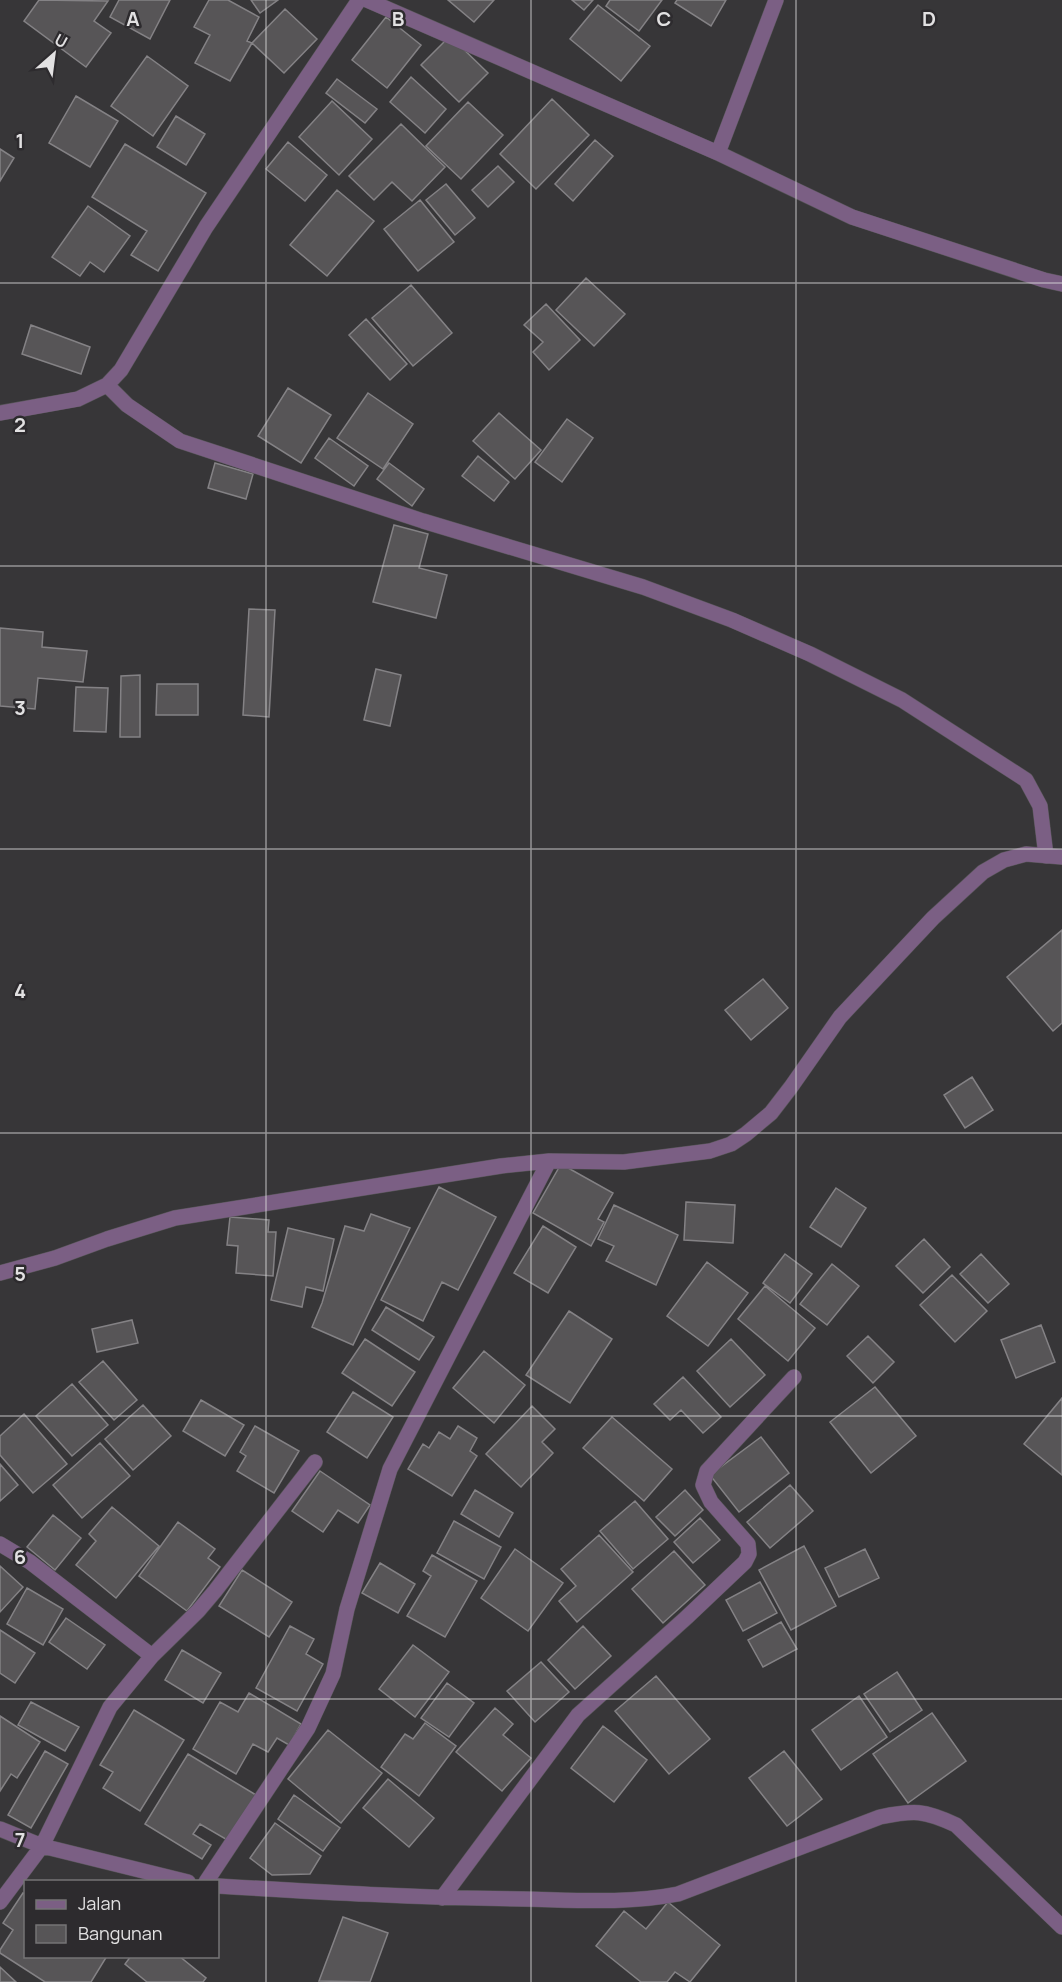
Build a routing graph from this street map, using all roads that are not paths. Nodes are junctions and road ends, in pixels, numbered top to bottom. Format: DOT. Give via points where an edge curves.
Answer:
graph roads {
  1 [pos="359,0"];
  2 [pos="367,0"];
  3 [pos="776,0"];
  4 [pos="718,153"];
  5 [pos="1062,284"];
  6 [pos="107,385"];
  7 [pos="0,413"];
  8 [pos="1046,856"];
  9 [pos="1062,857"];
  10 [pos="549,1161"];
  11 [pos="0,1273"];
  12 [pos="794,1377"];
  13 [pos="315,1462"];
  14 [pos="0,1544"];
  15 [pos="152,1656"];
  16 [pos="0,1829"];
  17 [pos="42,1846"];
  18 [pos="184,1880"];
  19 [pos="207,1880"];
  20 [pos="219,1886"];
  21 [pos="442,1898"];
  22 [pos="0,1902"];
  23 [pos="1062,1927"];
  1 -- 6 [label="street" via="206,227 121,370"];
  2 -- 4 [label="street"];
  3 -- 4 [label="street"];
  4 -- 5 [label="street" via="852,217"];
  6 -- 7 [label="street" via="78,399"];
  6 -- 8 [label="street" via="127,405 180,441 423,521 644,586 810,654 902,700 1026,780 1040,806"];
  8 -- 9 [label="street"];
  8 -- 10 [label="street" via="1026,854 983,872 933,918 840,1017 771,1113 738,1139 710,1151 624,1162"];
  10 -- 11 [label="street" via="176,1218"];
  10 -- 19 [label="street" via="390,1469 347,1608 333,1674 308,1728"];
  12 -- 21 [label="street" via="707,1471 703,1485 711,1502 748,1544 745,1562 578,1715"];
  13 -- 15 [label="street" via="215,1591"];
  14 -- 15 [label="street" via="30,1562"];
  15 -- 17 [label="street" via="110,1707"];
  16 -- 17 [label="street"];
  17 -- 18 [label="street"];
  17 -- 22 [label="street"];
  20 -- 21 [label="street"];
  21 -- 23 [label="street" via="661,1898 880,1817 909,1811 936,1815 956,1825"];
}
